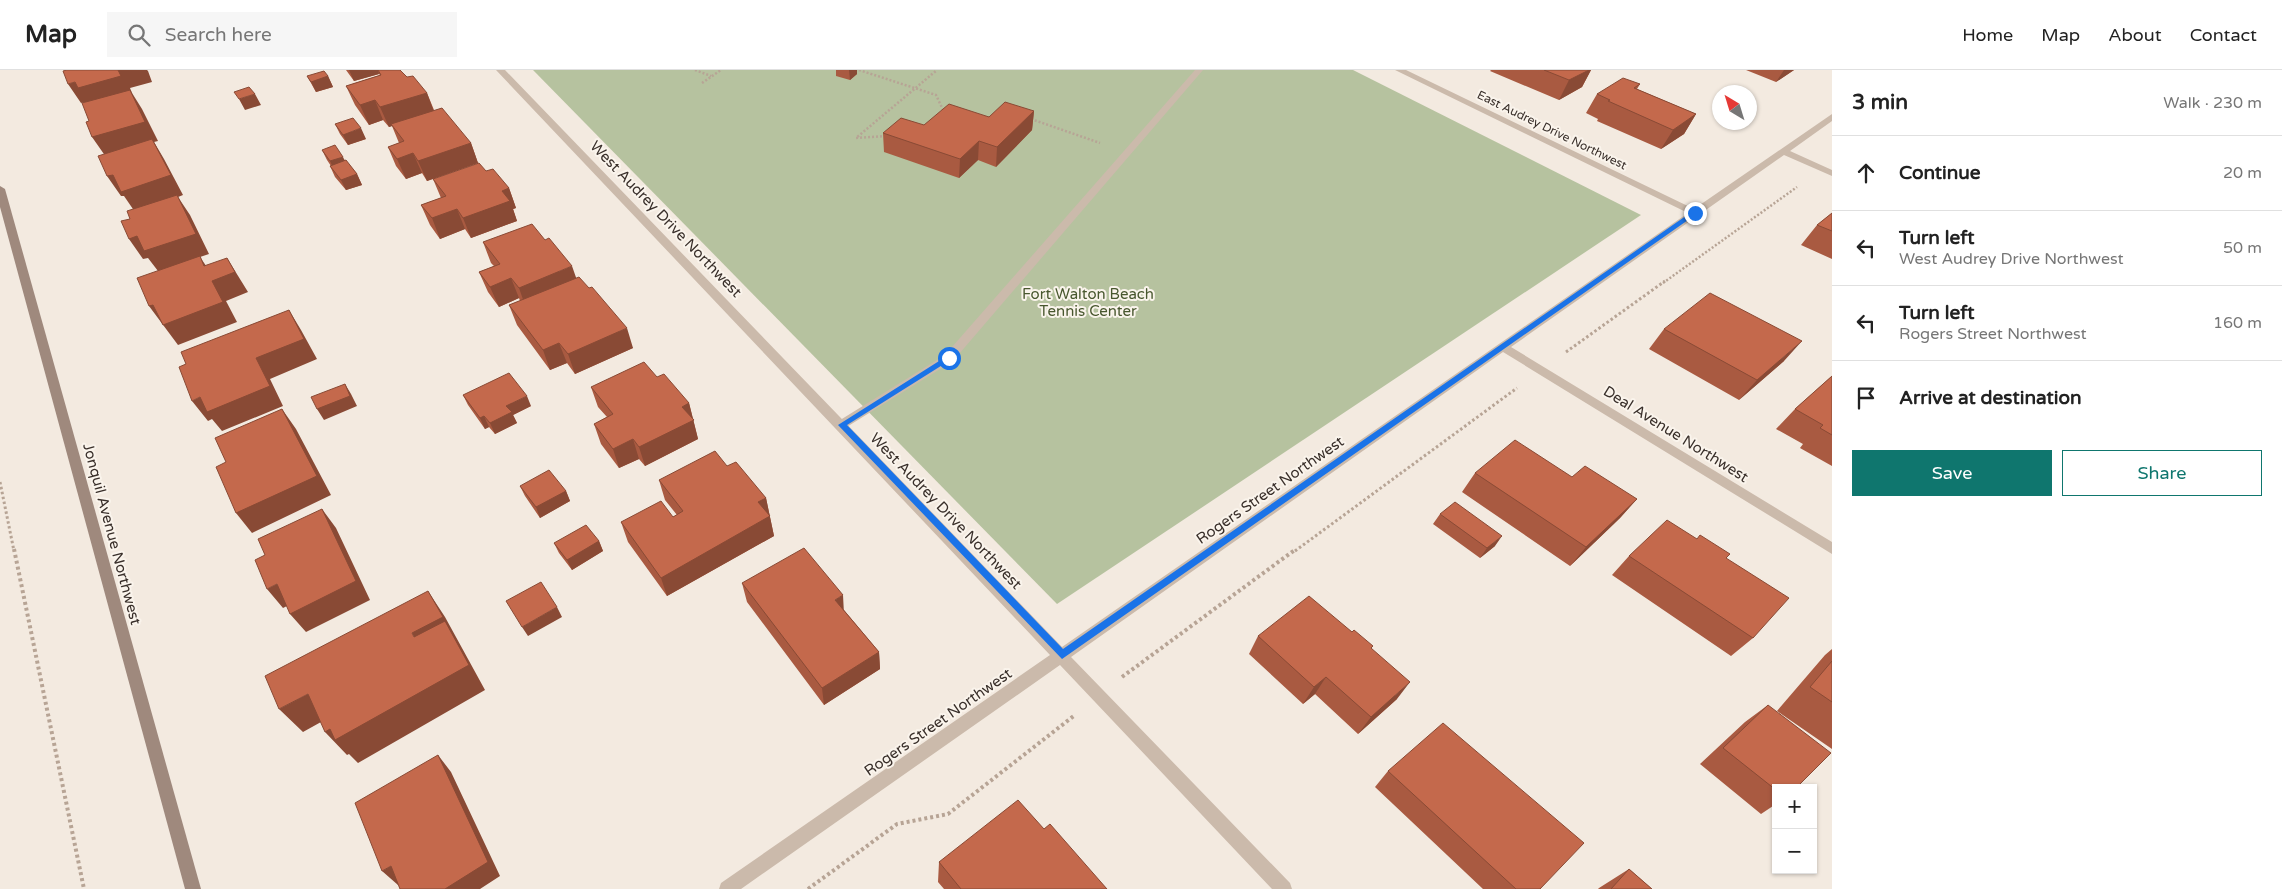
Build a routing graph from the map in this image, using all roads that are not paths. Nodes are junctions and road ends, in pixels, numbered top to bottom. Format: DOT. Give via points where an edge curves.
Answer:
graph roads {
  1 [pos="500,70"];
  2 [pos="1199,70"];
  3 [pos="1399,70"];
  4 [pos="1832,117"];
  5 [pos="1783,151"];
  6 [pos="1827,171"];
  7 [pos="0,188"];
  8 [pos="1695,213"];
  9 [pos="1503,347"];
  10 [pos="842,425"];
  11 [pos="1832,549"];
  12 [pos="1062,655"];
  13 [pos="193,889"];
  14 [pos="727,889"];
  15 [pos="1284,889"];
  1 -- 10 [label="street, West Audrey Drive Northwest"];
  2 -- 10 [label="street" via="949,358"];
  3 -- 8 [label="street, East Audrey Drive Northwest"];
  4 -- 5 [label="street, Rogers Street Northwest"];
  5 -- 6 [label="street"];
  5 -- 8 [label="street, Rogers Street Northwest"];
  7 -- 13 [label="street, Jonquil Avenue Northwest"];
  8 -- 9 [label="street, Rogers Street Northwest"];
  9 -- 11 [label="street, Deal Avenue Northwest"];
  9 -- 12 [label="street, Rogers Street Northwest"];
  10 -- 12 [label="street, West Audrey Drive Northwest"];
  12 -- 14 [label="street, Rogers Street Northwest"];
  12 -- 15 [label="street, West Audrey Drive Northwest"];
}
